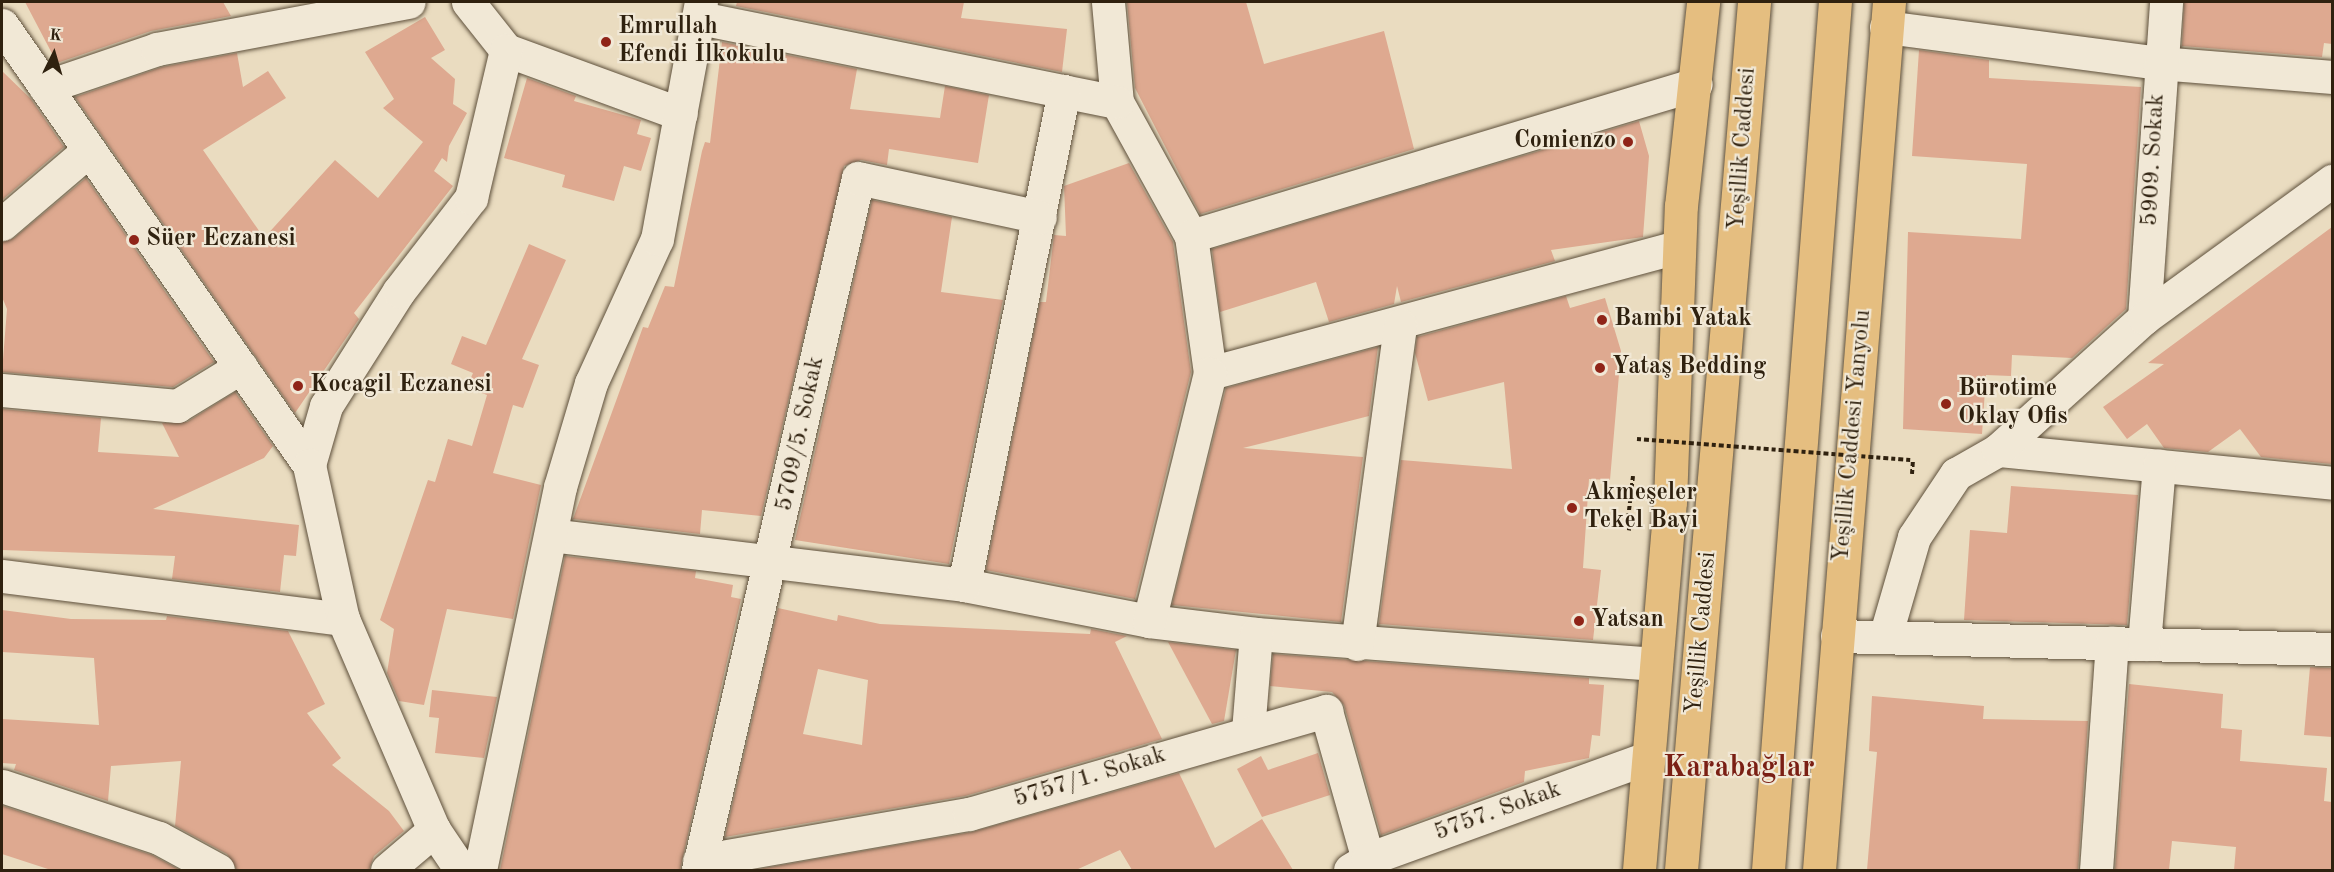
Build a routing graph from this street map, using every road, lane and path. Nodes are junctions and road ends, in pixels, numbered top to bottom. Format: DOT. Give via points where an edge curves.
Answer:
graph roads {
  1 [pos="409,2"];
  2 [pos="468,2"];
  3 [pos="1108,2"];
  4 [pos="1703,2"];
  5 [pos="1754,2"];
  6 [pos="1835,2"];
  7 [pos="2166,2"];
  8 [pos="701,10"];
  9 [pos="256,14"];
  10 [pos="1888,14"];
  11 [pos="2,25"];
  12 [pos="506,50"];
  13 [pos="2159,63"];
  14 [pos="2332,77"];
  15 [pos="1696,84"];
  16 [pos="45,87"];
  17 [pos="1064,91"];
  18 [pos="1117,102"];
  19 [pos="681,114"];
  20 [pos="89,150"];
  21 [pos="2332,181"];
  22 [pos="1040,217"];
  23 [pos="2,224"];
  24 [pos="1191,236"];
  25 [pos="1678,247"];
  26 [pos="2144,318"];
  27 [pos="1400,325"];
  28 [pos="241,367"];
  29 [pos="1210,373"];
  30 [pos="2,390"];
  31 [pos="1635,450"];
  32 [pos="1998,450"];
  33 [pos="1913,460"];
  34 [pos="309,465"];
  35 [pos="2159,466"];
  36 [pos="1633,473"];
  37 [pos="2332,483"];
  38 [pos="1627,528"];
  39 [pos="551,535"];
  40 [pos="774,559"];
  41 [pos="2,576"];
  42 [pos="964,585"];
  43 [pos="343,618"];
  44 [pos="1149,621"];
  45 [pos="1257,634"];
  46 [pos="1837,636"];
  47 [pos="1885,637"];
  48 [pos="2112,643"];
  49 [pos="1357,644"];
  50 [pos="2144,644"];
  51 [pos="2332,649"];
  52 [pos="1656,664"];
  53 [pos="1248,731"];
  54 [pos="1647,758"];
  55 [pos="2,786"];
  56 [pos="434,830"];
  57 [pos="1359,865"];
  58 [pos="698,866"];
  59 [pos="218,870"];
  60 [pos="387,870"];
  61 [pos="461,870"];
  62 [pos="480,870"];
  63 [pos="1639,870"];
  64 [pos="1681,870"];
  65 [pos="1768,870"];
  66 [pos="1819,870"];
  67 [pos="2096,870"];
  1 -- 9 [label="street"];
  2 -- 12 [label="street"];
  3 -- 18 [label="street"];
  4 -- 15 [label="main road"];
  5 -- 64 [label="main road, Yeşillik Caddesi"];
  6 -- 65 [label="main road"];
  7 -- 13 [label="street, 5909. Sokak"];
  8 -- 17 [label="street"];
  8 -- 19 [label="street"];
  9 -- 16 [label="street"];
  10 -- 13 [label="street"];
  10 -- 46 [label="main road, Yeşillik Caddesi Yanyolu"];
  11 -- 16 [label="street"];
  12 -- 19 [label="street"];
  12 -- 34 [label="street" via="471,198 399,291 326,406"];
  13 -- 14 [label="street"];
  13 -- 26 [label="street, 5909. Sokak"];
  15 -- 24 [label="street"];
  15 -- 25 [label="main road"];
  16 -- 20 [label="street"];
  17 -- 18 [label="street"];
  17 -- 22 [label="street"];
  18 -- 24 [label="street"];
  19 -- 39 [label="street" via="657,239 591,383"];
  20 -- 23 [label="street"];
  20 -- 28 [label="street"];
  21 -- 26 [label="street"];
  22 -- 40 [label="street, 5709/5. Sokak" via="858,178"];
  22 -- 42 [label="street"];
  24 -- 29 [label="street"];
  25 -- 27 [label="street"];
  25 -- 52 [label="main road" via="1680,324"];
  26 -- 32 [label="street"];
  27 -- 29 [label="street"];
  27 -- 49 [label="street"];
  28 -- 30 [label="street" via="177,406"];
  28 -- 34 [label="street"];
  29 -- 44 [label="street"];
  31 -- 33 [label="path, bridge" via="1637,439"];
  32 -- 35 [label="street"];
  32 -- 47 [label="street" via="1956,474 1914,537"];
  34 -- 43 [label="street"];
  35 -- 37 [label="street"];
  35 -- 50 [label="street"];
  36 -- 38 [label="path"];
  39 -- 40 [label="street"];
  39 -- 62 [label="street"];
  40 -- 42 [label="street"];
  40 -- 58 [label="street, 5709/5. Sokak"];
  41 -- 43 [label="street"];
  42 -- 44 [label="street"];
  43 -- 56 [label="street"];
  44 -- 45 [label="street"];
  45 -- 49 [label="street"];
  45 -- 53 [label="street"];
  46 -- 47 [label="street"];
  46 -- 66 [label="main road, Yeşillik Caddesi Yanyolu"];
  47 -- 48 [label="street"];
  48 -- 50 [label="street"];
  48 -- 67 [label="street"];
  49 -- 52 [label="street"];
  50 -- 51 [label="street"];
  52 -- 54 [label="main road"];
  53 -- 57 [label="street, 5757/1. Sokak" via="1326,711"];
  53 -- 58 [label="street, 5757/1. Sokak" via="969,814"];
  54 -- 57 [label="street, 5757. Sokak"];
  54 -- 63 [label="main road"];
  55 -- 59 [label="street" via="159,838"];
  56 -- 60 [label="street"];
  56 -- 61 [label="street"];
}
